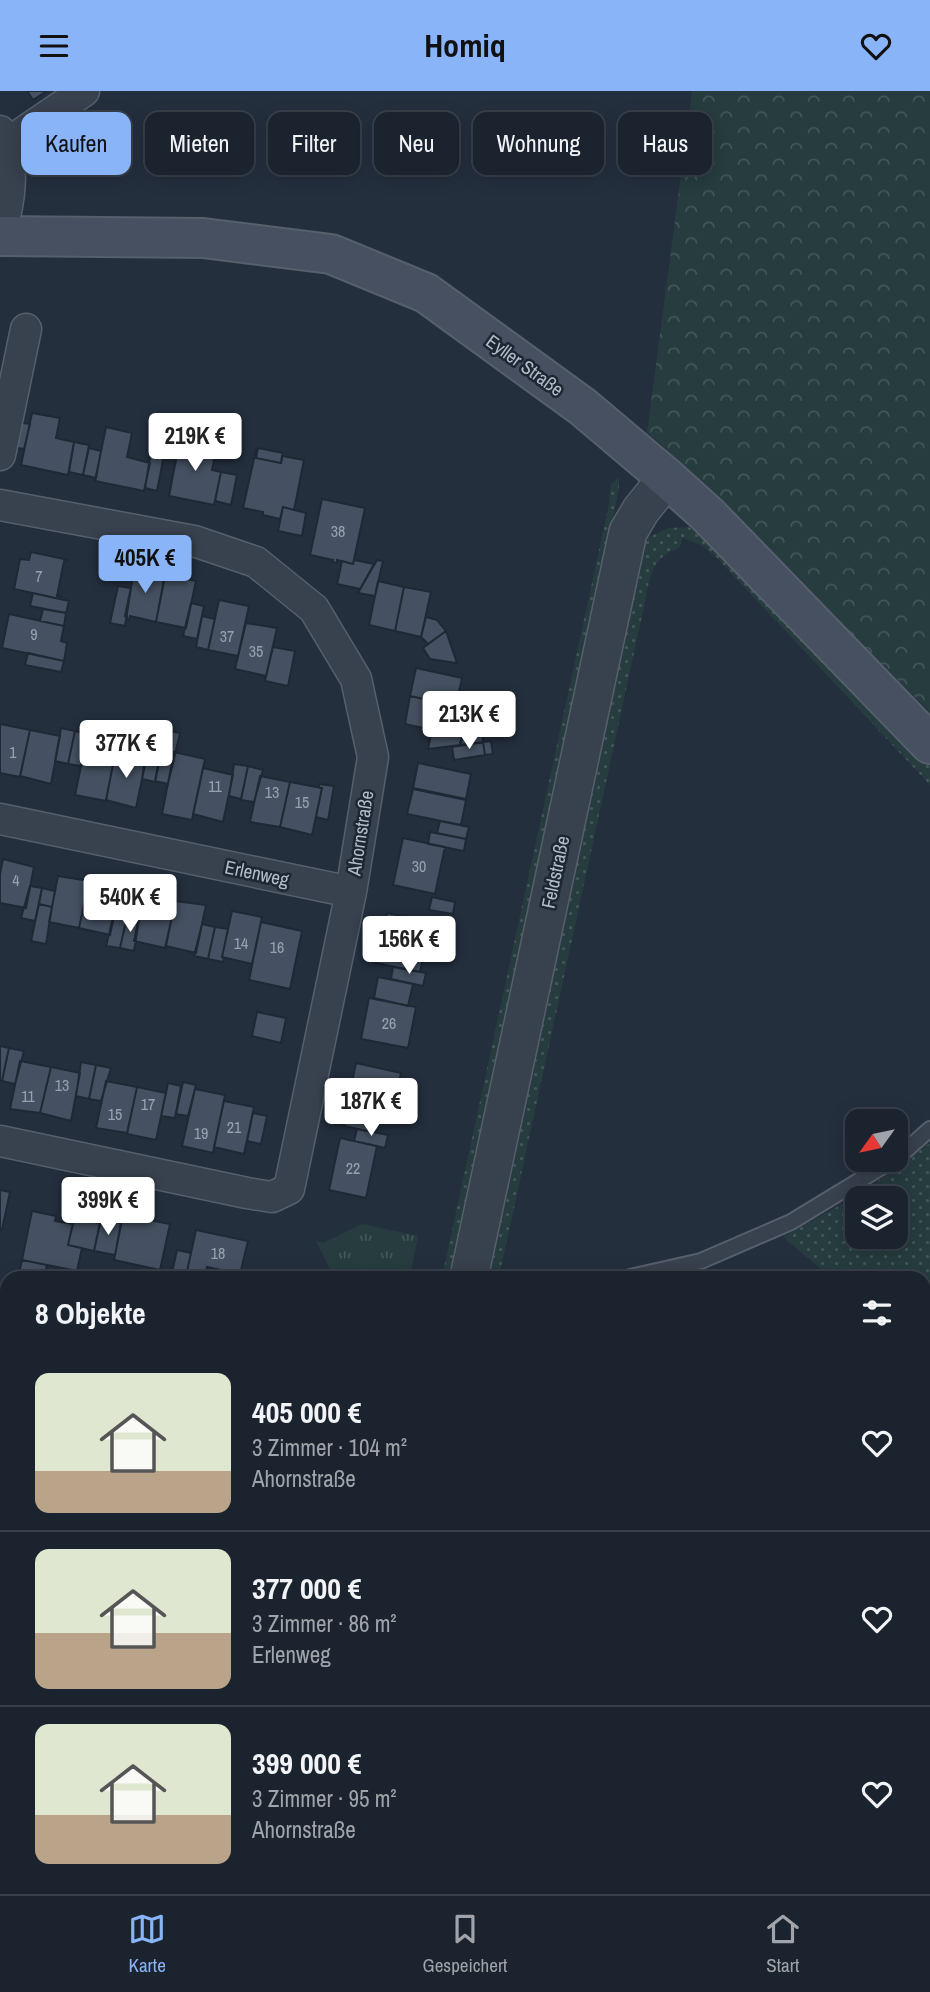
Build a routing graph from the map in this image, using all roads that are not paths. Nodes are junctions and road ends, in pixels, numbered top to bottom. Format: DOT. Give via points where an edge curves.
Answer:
graph roads {
  1 [pos="84,91"];
  2 [pos="3,138"];
  3 [pos="0,236"];
  4 [pos="26,329"];
  5 [pos="0,455"];
  6 [pos="667,478"];
  7 [pos="0,505"];
  8 [pos="930,744"];
  9 [pos="0,819"];
  10 [pos="351,893"];
  11 [pos="930,1129"];
  12 [pos="0,1141"];
  13 [pos="908,1148"];
  14 [pos="872,1173"];
  15 [pos="470,1271"];
  16 [pos="657,1271"];
  1 -- 2 [label="street"];
  2 -- 3 [label="street" via="9,157 8,207"];
  3 -- 6 [label="main road, Eyller Straße" via="203,238 331,254 426,293 583,407"];
  4 -- 5 [label="street"];
  6 -- 8 [label="main road, Eyller Straße"];
  6 -- 15 [label="street, Feldstraße" via="628,532"];
  7 -- 10 [label="street, Ahornstraße" via="194,541 256,562 314,608 356,679 373,757"];
  9 -- 10 [label="street, Erlenweg"];
  10 -- 12 [label="street, Ahornstraße" via="289,1189 272,1196 247,1193"];
  11 -- 13 [label="lane"];
  14 -- 16 [label="lane" via="765,1233 701,1261"];
}
